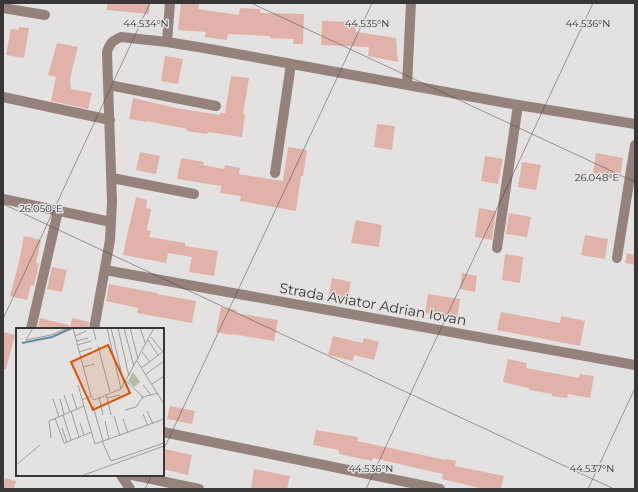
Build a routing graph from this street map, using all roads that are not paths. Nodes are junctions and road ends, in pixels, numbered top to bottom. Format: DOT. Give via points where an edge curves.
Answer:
graph roads {
  1 [pos="170,3"];
  2 [pos="411,3"];
  3 [pos="3,8"];
  4 [pos="45,15"];
  5 [pos="167,42"];
  6 [pos="291,64"];
  7 [pos="109,85"];
  8 [pos="407,85"];
  9 [pos="3,97"];
  10 [pos="518,105"];
  11 [pos="216,106"];
  12 [pos="110,120"];
  13 [pos="635,124"];
  14 [pos="635,145"];
  15 [pos="275,174"];
  16 [pos="112,178"];
  17 [pos="194,194"];
  18 [pos="3,199"];
  19 [pos="58,211"];
  20 [pos="111,222"];
  21 [pos="497,248"];
  22 [pos="617,258"];
  23 [pos="105,270"];
  24 [pos="31,328"];
  25 [pos="94,328"];
  26 [pos="635,365"];
  27 [pos="164,432"];
  28 [pos="122,476"];
  29 [pos="137,476"];
  30 [pos="130,489"];
  31 [pos="199,489"];
  32 [pos="440,489"];
  1 -- 5 [label="street"];
  2 -- 8 [label="street"];
  3 -- 4 [label="street"];
  5 -- 6 [label="street"];
  5 -- 7 [label="street" via="121,37 114,40 107,52"];
  6 -- 8 [label="street"];
  6 -- 15 [label="street"];
  7 -- 11 [label="street"];
  7 -- 12 [label="street"];
  8 -- 10 [label="street"];
  9 -- 12 [label="street"];
  10 -- 13 [label="street"];
  10 -- 21 [label="street"];
  12 -- 16 [label="street"];
  14 -- 22 [label="street"];
  16 -- 17 [label="street"];
  16 -- 20 [label="street"];
  18 -- 19 [label="street"];
  19 -- 20 [label="street"];
  19 -- 24 [label="street"];
  20 -- 23 [label="street"];
  23 -- 25 [label="street"];
  23 -- 26 [label="street, Strada Aviator Adrian Iovan"];
  27 -- 32 [label="street"];
  28 -- 30 [label="street"];
  29 -- 31 [label="street"];
}
